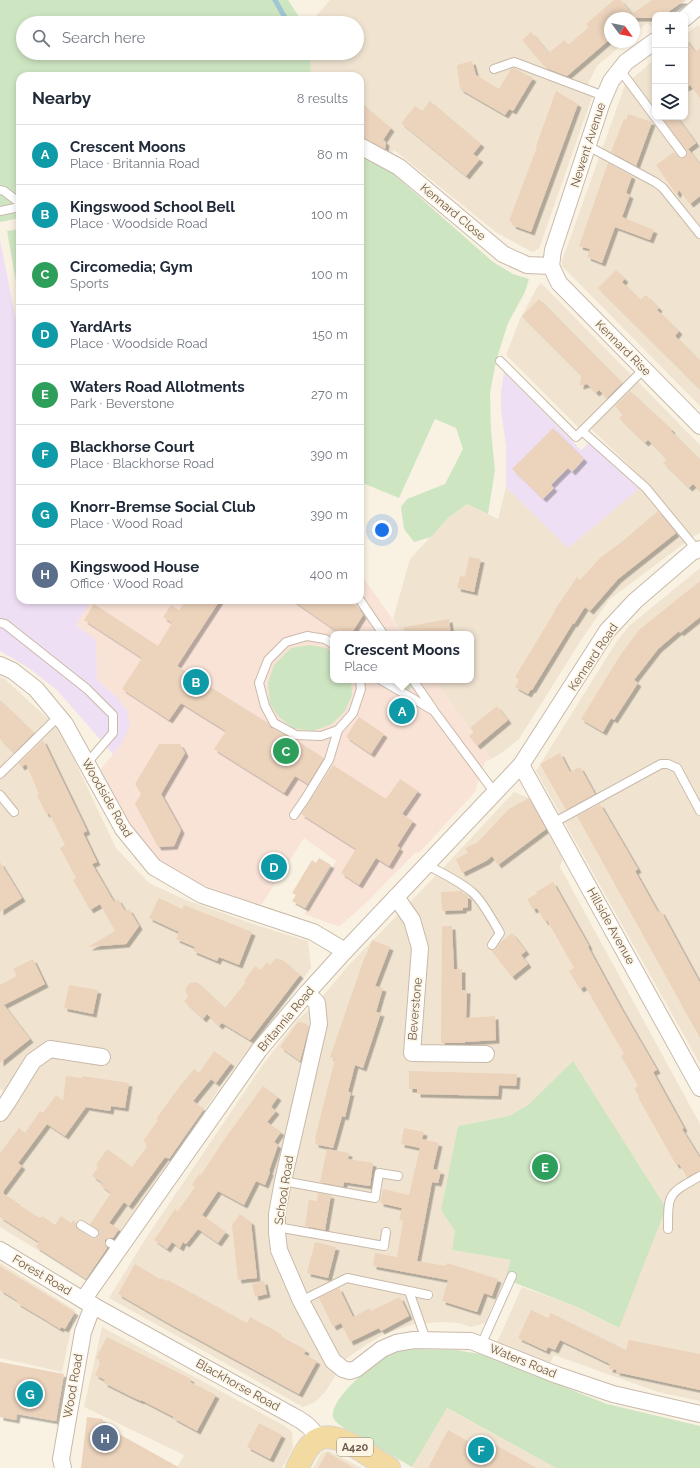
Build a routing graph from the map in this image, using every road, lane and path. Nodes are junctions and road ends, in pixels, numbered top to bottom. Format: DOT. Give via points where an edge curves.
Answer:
graph roads {
  1 [pos="700,5"];
  2 [pos="688,15"];
  3 [pos="652,43"];
  4 [pos="494,69"];
  5 [pos="620,70"];
  6 [pos="604,96"];
  7 [pos="588,146"];
  8 [pos="364,148"];
  9 [pos="682,153"];
  10 [pos="0,190"];
  11 [pos="16,200"];
  12 [pos="16,208"];
  13 [pos="0,211"];
  14 [pos="700,234"];
  15 [pos="551,266"];
  16 [pos="500,361"];
  17 [pos="644,369"];
  18 [pos="700,426"];
  19 [pos="582,431"];
  20 [pos="699,550"];
  21 [pos="363,604"];
  22 [pos="0,623"];
  23 [pos="381,631"];
  24 [pos="330,642"];
  25 [pos="0,665"];
  26 [pos="360,683"];
  27 [pos="387,683"];
  28 [pos="415,683"];
  29 [pos="434,711"];
  30 [pos="59,716"];
  31 [pos="338,730"];
  32 [pos="87,763"];
  33 [pos="521,765"];
  34 [pos="0,774"];
  35 [pos="495,793"];
  36 [pos="0,796"];
  37 [pos="700,811"];
  38 [pos="14,812"];
  39 [pos="294,815"];
  40 [pos="553,823"];
  41 [pos="426,865"];
  42 [pos="396,897"];
  43 [pos="492,945"];
  44 [pos="345,950"];
  45 [pos="307,993"];
  46 [pos="486,1054"];
  47 [pos="102,1057"];
  48 [pos="700,1088"];
  49 [pos="0,1113"];
  50 [pos="398,1176"];
  51 [pos="700,1176"];
  52 [pos="283,1181"];
  53 [pos="82,1225"];
  54 [pos="277,1227"];
  55 [pos="668,1229"];
  56 [pos="386,1232"];
  57 [pos="94,1233"];
  58 [pos="0,1250"];
  59 [pos="512,1276"];
  60 [pos="409,1291"];
  61 [pos="428,1295"];
  62 [pos="301,1302"];
  63 [pos="88,1303"];
  64 [pos="426,1340"];
  65 [pos="481,1344"];
  66 [pos="350,1371"];
  67 [pos="700,1414"];
  68 [pos="318,1439"];
  69 [pos="62,1468"];
  70 [pos="297,1468"];
  71 [pos="389,1468"];
  1 -- 2 [label="street"];
  3 -- 5 [label="street, Newent Avenue" via="626,62"];
  4 -- 6 [label="lane" via="514,62"];
  5 -- 6 [label="street, Newent Avenue"];
  5 -- 9 [label="lane"];
  6 -- 7 [label="street, Newent Avenue"];
  7 -- 14 [label="lane" via="659,185"];
  7 -- 15 [label="street, Newent Avenue" via="553,250"];
  8 -- 15 [label="street, Kennard Close" via="399,167 503,254 527,265"];
  10 -- 11 [label="lane"];
  12 -- 13 [label="lane"];
  15 -- 17 [label="street, Kennard Rise" via="559,283"];
  16 -- 19 [label="lane" via="576,437"];
  17 -- 18 [label="street, Kennard Rise"];
  17 -- 19 [label="lane"];
  19 -- 20 [label="lane" via="646,488"];
  20 -- 33 [label="street, Kennard Road" via="692,552 635,601 607,631"];
  21 -- 23 [label="lane"];
  22 -- 32 [label="lane" via="6,624 87,688 113,715 113,733"];
  24 -- 31 [label="lane" via="306,636 286,642 268,660 259,683 264,706 274,723 296,735 321,736"];
  25 -- 30 [label="street, Woodside Road" via="13,671 36,689"];
  26 -- 31 [label="lane" via="361,689 353,713"];
  27 -- 29 [label="lane"];
  28 -- 29 [label="lane"];
  29 -- 35 [label="lane"];
  30 -- 32 [label="street, Woodside Road"];
  30 -- 34 [label="lane"];
  31 -- 39 [label="lane" via="329,760"];
  32 -- 44 [label="street, Woodside Road" via="123,829 154,867 202,895 313,932"];
  33 -- 35 [label="street, Britannia Road"];
  33 -- 40 [label="street, Hillside Avenue"];
  35 -- 41 [label="street, Britannia Road"];
  36 -- 38 [label="lane"];
  37 -- 40 [label="lane" via="677,768 661,764"];
  40 -- 48 [label="street, Hillside Avenue"];
  41 -- 42 [label="street, Britannia Road"];
  41 -- 43 [label="lane" via="473,892 500,933"];
  42 -- 44 [label="street, Britannia Road"];
  42 -- 46 [label="street, Beverstone" via="412,920 420,948 412,1054"];
  44 -- 45 [label="street, Britannia Road"];
  45 -- 52 [label="street, School Road" via="317,1003 320,1024"];
  45 -- 63 [label="street, Britannia Road" via="259,1050 114,1246"];
  47 -- 49 [label="street" via="50,1049 33,1061"];
  50 -- 52 [label="lane" via="379,1173 375,1198"];
  51 -- 55 [label="lane" via="680,1187 670,1198"];
  52 -- 54 [label="street, School Road"];
  53 -- 57 [label="lane"];
  54 -- 56 [label="lane" via="384,1246"];
  54 -- 62 [label="street, School Road" via="279,1250"];
  58 -- 63 [label="street, Forest Road"];
  59 -- 65 [label="lane"];
  60 -- 61 [label="lane"];
  60 -- 62 [label="lane" via="347,1278"];
  60 -- 64 [label="lane"];
  62 -- 66 [label="street, School Road" via="333,1360 343,1369"];
  63 -- 68 [label="street, Blackhorse Road" via="293,1416 308,1426"];
  63 -- 69 [label="street, Wood Road" via="61,1459"];
  64 -- 65 [label="street, Waters Road" via="471,1341"];
  64 -- 66 [label="street, Waters Road" via="414,1340 382,1349"];
  65 -- 67 [label="street, Waters Road" via="557,1375 613,1394"];
  68 -- 70 [label="main road"];
  68 -- 71 [label="main road, A420" via="328,1437 352,1445"];
}
